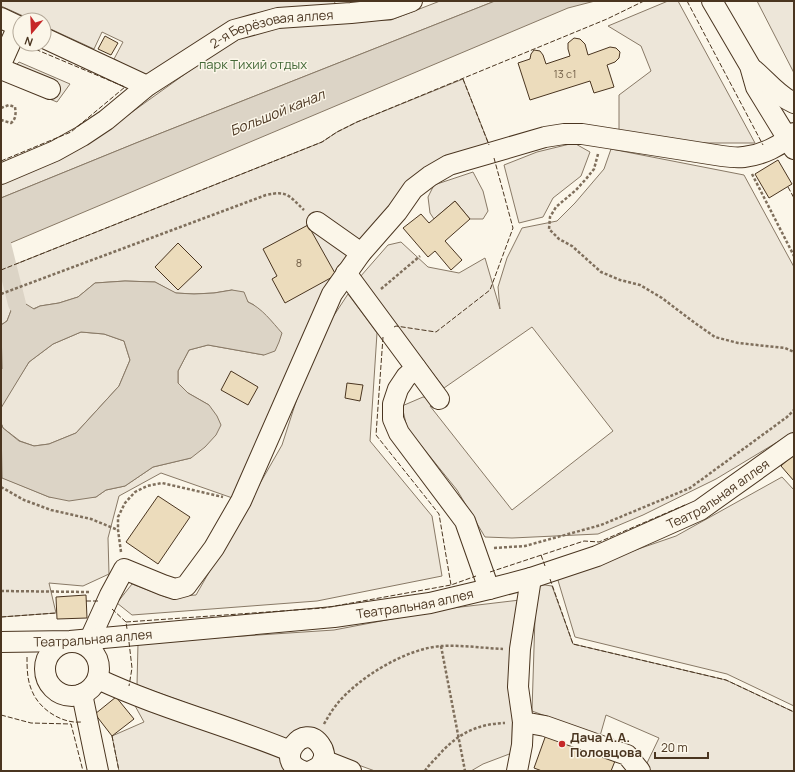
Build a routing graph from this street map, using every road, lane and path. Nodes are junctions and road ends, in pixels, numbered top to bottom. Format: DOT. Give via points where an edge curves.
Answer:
graph roads {
  1 [pos="412,1"];
  2 [pos="712,1"];
  3 [pos="348,7"];
  4 [pos="12,27"];
  5 [pos="52,42"];
  6 [pos="1,64"];
  7 [pos="750,66"];
  8 [pos="1,69"];
  9 [pos="148,86"];
  10 [pos="50,89"];
  11 [pos="794,103"];
  12 [pos="1,107"];
  13 [pos="1,120"];
  14 [pos="600,137"];
  15 [pos="792,141"];
  16 [pos="743,157"];
  17 [pos="1,174"];
  18 [pos="317,222"];
  19 [pos="361,253"];
  20 [pos="420,256"];
  21 [pos="794,256"];
  22 [pos="346,273"];
  23 [pos="1,294"];
  24 [pos="367,301"];
  25 [pos="794,352"];
  26 [pos="416,368"];
  27 [pos="439,399"];
  28 [pos="794,410"];
  29 [pos="794,443"];
  30 [pos="1,487"];
  31 [pos="241,502"];
  32 [pos="118,530"];
  33 [pos="476,550"];
  34 [pos="124,569"];
  35 [pos="531,578"];
  36 [pos="489,589"];
  37 [pos="1,590"];
  38 [pos="110,595"];
  39 [pos="90,639"];
  40 [pos="70,641"];
  41 [pos="1,642"];
  42 [pos="441,646"];
  43 [pos="45,647"];
  44 [pos="520,649"];
  45 [pos="98,679"];
  46 [pos="82,694"];
  47 [pos="523,722"];
  48 [pos="458,736"];
  49 [pos="314,739"];
  50 [pos="290,751"];
  51 [pos="317,766"];
  52 [pos="98,771"];
  53 [pos="303,771"];
  54 [pos="351,771"];
  55 [pos="425,771"];
  56 [pos="466,771"];
  57 [pos="517,771"];
  58 [pos="640,771"];
  1 -- 3 [label="street, 2-я Берёзовая аллея" via="390,9"];
  2 -- 7 [label="street"];
  3 -- 9 [label="street, 2-я Берёзовая аллея" via="278,18 234,30"];
  4 -- 6 [label="street"];
  5 -- 9 [label="street"];
  7 -- 11 [label="street" via="778,94"];
  7 -- 15 [label="street" via="756,87"];
  8 -- 10 [label="street"];
  9 -- 17 [label="street, 2-я Берёзовая аллея" via="82,136 55,151"];
  12 -- 13 [label="path" via="15,107 16,113 10,123"];
  14 -- 16 [label="street"];
  14 -- 19 [label="street" via="582,134 545,137 449,166 413,189 397,212"];
  14 -- 25 [label="path" via="594,169 576,190 556,207 550,218 549,229 601,272 640,285 716,336 738,343 762,344"];
  15 -- 16 [label="street"];
  16 -- 21 [label="path"];
  18 -- 19 [label="street"];
  18 -- 23 [label="path" via="288,195 266,195"];
  19 -- 22 [label="street"];
  20 -- 24 [label="path"];
  22 -- 24 [label="street"];
  22 -- 31 [label="street" via="332,294"];
  24 -- 26 [label="street"];
  26 -- 27 [label="street"];
  26 -- 33 [label="street" via="406,377 398,390 393,404 393,419 399,433 465,521"];
  28 -- 33 [label="path" via="690,488 594,527 525,546"];
  29 -- 35 [label="street, Театральная аллея" via="700,510 597,556"];
  30 -- 32 [label="path" via="24,500 51,510 91,519"];
  31 -- 32 [label="path" via="162,483 147,486 135,492 125,503 118,517"];
  31 -- 34 [label="street" via="214,548 186,586 175,589"];
  32 -- 34 [label="path"];
  33 -- 36 [label="street"];
  34 -- 38 [label="street"];
  35 -- 36 [label="street, Театральная аллея"];
  35 -- 44 [label="street"];
  36 -- 39 [label="street, Театральная аллея" via="430,603 334,617"];
  37 -- 38 [label="path" via="103,592"];
  38 -- 39 [label="street"];
  39 -- 40 [label="street, Театральная аллея"];
  40 -- 43 [label="street, Театральная аллея"];
  40 -- 45 [label="street" via="85,644 92,649 99,663"];
  41 -- 43 [label="street, Театральная аллея" via="16,641"];
  42 -- 44 [label="path"];
  42 -- 48 [label="path"];
  42 -- 49 [label="path" via="416,652 385,665 359,682 338,703"];
  43 -- 46 [label="street" via="46,677 50,685 64,695"];
  44 -- 47 [label="street" via="518,687"];
  45 -- 46 [label="street"];
  45 -- 50 [label="street" via="127,693"];
  46 -- 52 [label="street"];
  47 -- 48 [label="path" via="490,723"];
  47 -- 57 [label="street"];
  47 -- 58 [label="street" via="544,726 627,755"];
  48 -- 55 [label="path"];
  48 -- 56 [label="path"];
  49 -- 50 [label="street" via="297,741"];
  49 -- 51 [label="street" via="324,754"];
  50 -- 53 [label="street" via="291,762"];
  51 -- 54 [label="street"];
}
